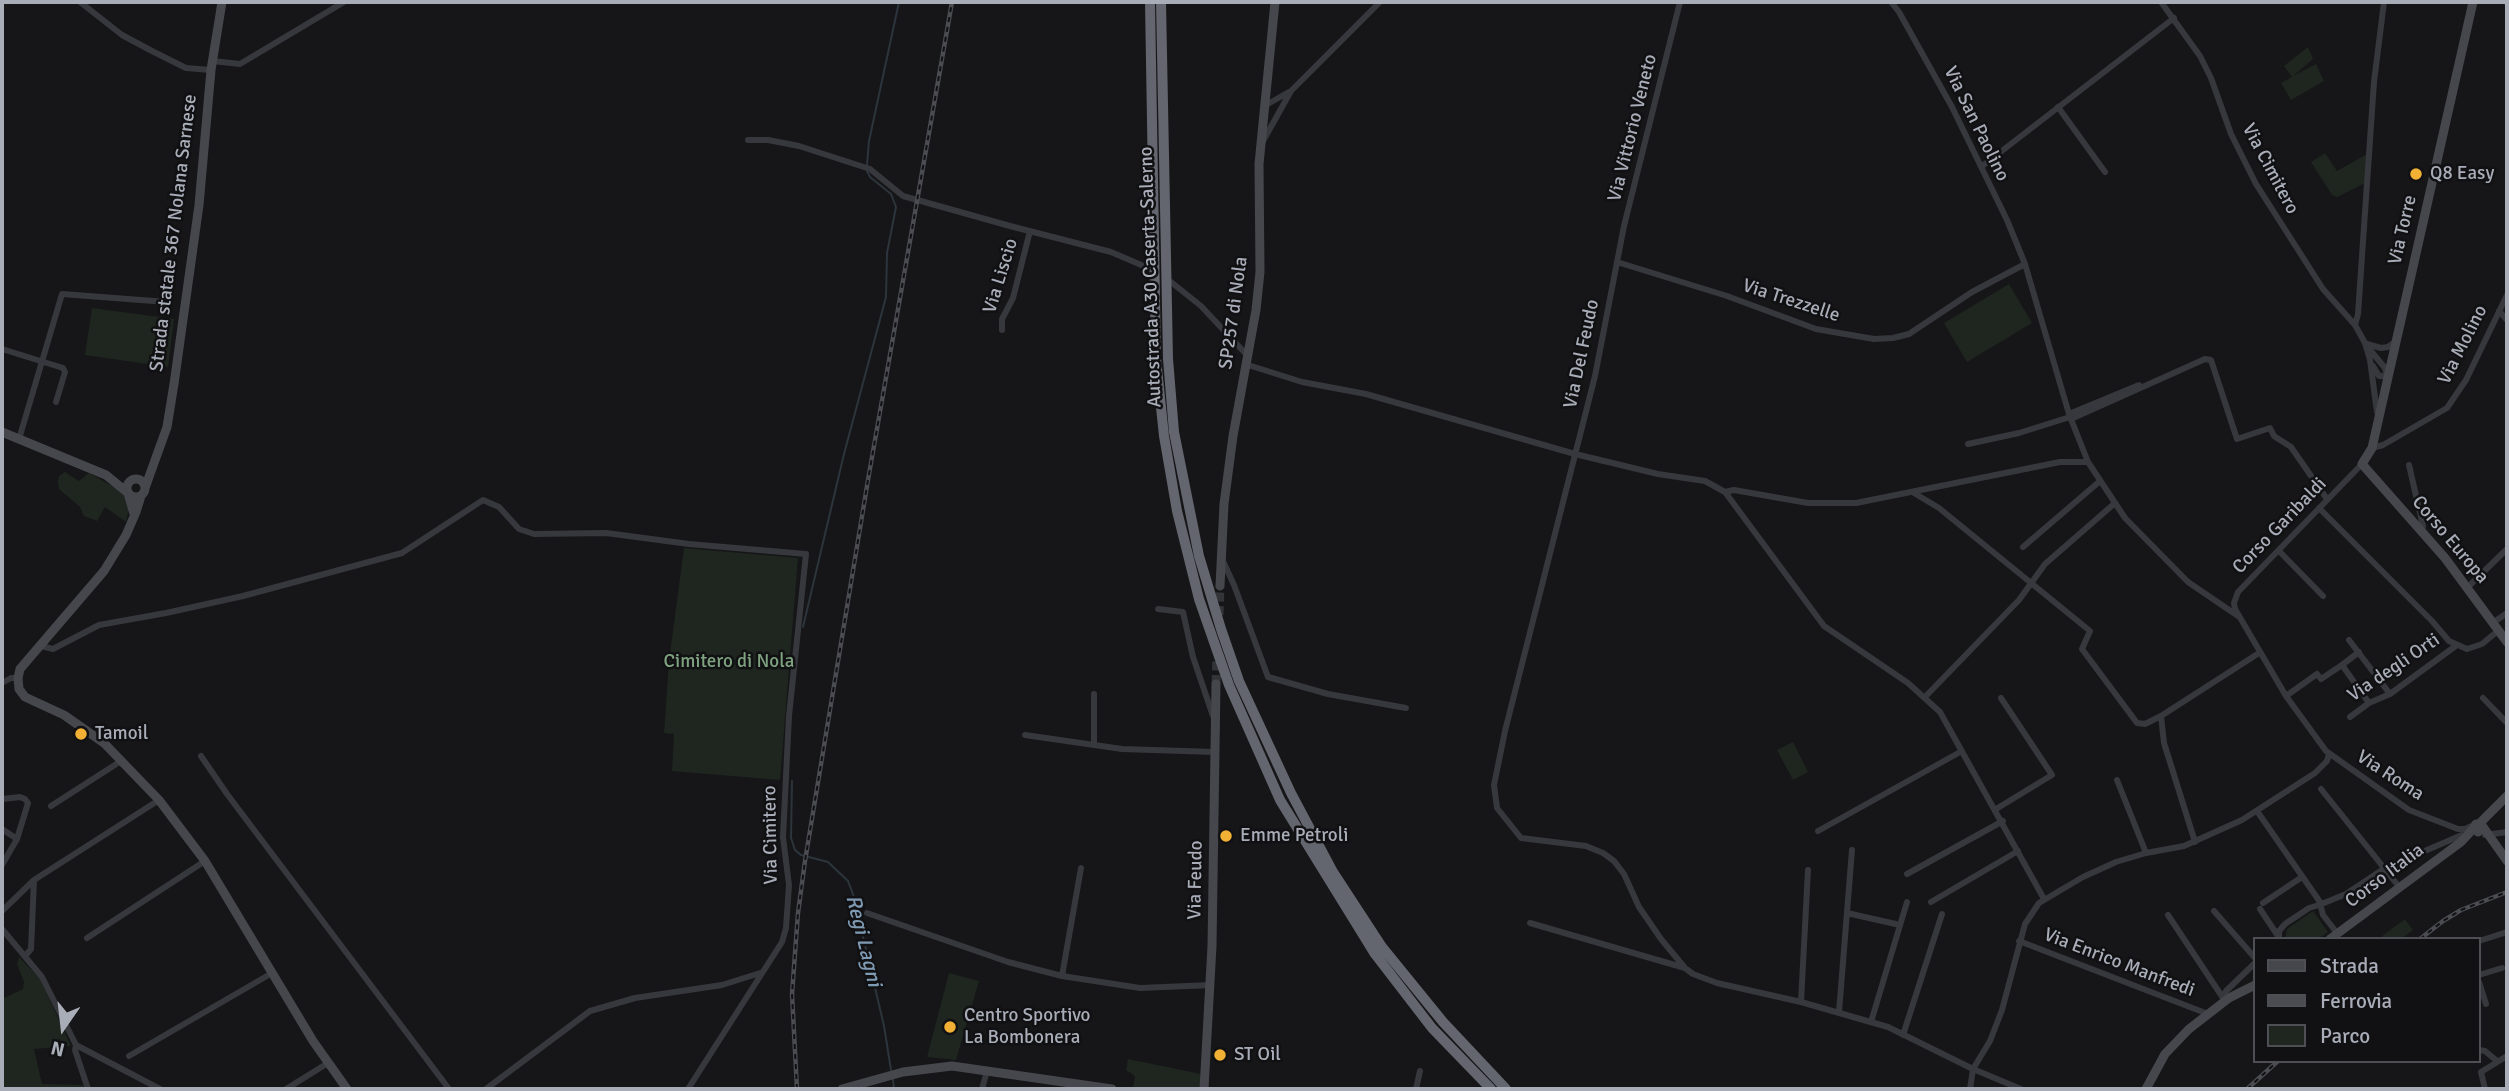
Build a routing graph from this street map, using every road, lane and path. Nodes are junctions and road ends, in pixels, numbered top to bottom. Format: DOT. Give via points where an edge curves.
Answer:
graph roads {
  1 [pos="80,2"];
  2 [pos="222,2"];
  3 [pos="344,2"];
  4 [pos="1150,2"];
  5 [pos="1161,2"];
  6 [pos="1275,2"];
  7 [pos="1380,2"];
  8 [pos="1680,2"];
  9 [pos="1891,2"];
  10 [pos="2161,2"];
  11 [pos="2384,2"];
  12 [pos="2473,2"];
  13 [pos="2174,18"];
  14 [pos="211,66"];
  15 [pos="1268,88"];
  16 [pos="1291,91"];
  17 [pos="1281,97"];
  18 [pos="1266,105"];
  19 [pos="2058,107"];
  20 [pos="748,140"];
  21 [pos="1261,146"];
  22 [pos="1981,167"];
  23 [pos="2105,172"];
  24 [pos="1030,231"];
  25 [pos="1617,262"];
  26 [pos="2025,264"];
  27 [pos="1146,267"];
  28 [pos="1171,282"];
  29 [pos="2507,295"];
  30 [pos="167,302"];
  31 [pos="2499,311"];
  32 [pos="2507,320"];
  33 [pos="2355,325"];
  34 [pos="1002,330"];
  35 [pos="2395,342"];
  36 [pos="2365,343"];
  37 [pos="2,349"];
  38 [pos="1245,359"];
  39 [pos="2370,360"];
  40 [pos="42,362"];
  41 [pos="2388,376"];
  42 [pos="56,402"];
  43 [pos="2070,417"];
  44 [pos="2378,419"];
  45 [pos="2,432"];
  46 [pos="19,439"];
  47 [pos="1968,444"];
  48 [pos="2372,448"];
  49 [pos="1575,454"];
  50 [pos="2088,462"];
  51 [pos="2362,464"];
  52 [pos="2409,466"];
  53 [pos="153,467"];
  54 [pos="106,475"];
  55 [pos="134,479"];
  56 [pos="2100,481"];
  57 [pos="143,492"];
  58 [pos="1725,492"];
  59 [pos="128,493"];
  60 [pos="1914,493"];
  61 [pos="2328,499"];
  62 [pos="2115,503"];
  63 [pos="2319,508"];
  64 [pos="134,518"];
  65 [pos="2422,532"];
  66 [pos="2022,547"];
  67 [pos="2507,550"];
  68 [pos="2279,551"];
  69 [pos="1222,558"];
  70 [pos="2030,584"];
  71 [pos="1220,586"];
  72 [pos="2468,587"];
  73 [pos="2323,596"];
  74 [pos="1158,610"];
  75 [pos="2507,613"];
  76 [pos="2238,616"];
  77 [pos="2496,626"];
  78 [pos="2349,640"];
  79 [pos="2507,642"];
  80 [pos="2457,645"];
  81 [pos="41,646"];
  82 [pos="2360,652"];
  83 [pos="2259,653"];
  84 [pos="2342,665"];
  85 [pos="18,678"];
  86 [pos="2,683"];
  87 [pos="1216,684"];
  88 [pos="2390,694"];
  89 [pos="1094,695"];
  90 [pos="2286,696"];
  91 [pos="1925,697"];
  92 [pos="2001,698"];
  93 [pos="2483,698"];
  94 [pos="2370,702"];
  95 [pos="1406,708"];
  96 [pos="2161,716"];
  97 [pos="2350,717"];
  98 [pos="1215,721"];
  99 [pos="2507,723"];
  100 [pos="1025,735"];
  101 [pos="1094,746"];
  102 [pos="1962,751"];
  103 [pos="1215,752"];
  104 [pos="2329,754"];
  105 [pos="201,756"];
  106 [pos="121,761"];
  107 [pos="2117,780"];
  108 [pos="2321,789"];
  109 [pos="2507,796"];
  110 [pos="2,799"];
  111 [pos="159,800"];
  112 [pos="51,806"];
  113 [pos="1996,809"];
  114 [pos="2258,811"];
  115 [pos="2003,821"];
  116 [pos="2446,825"];
  117 [pos="2,829"];
  118 [pos="2481,830"];
  119 [pos="1818,831"];
  120 [pos="2507,832"];
  121 [pos="2462,837"];
  122 [pos="17,839"];
  123 [pos="2194,842"];
  124 [pos="2445,842"];
  125 [pos="1852,850"];
  126 [pos="2018,851"];
  127 [pos="2146,852"];
  128 [pos="205,861"];
  129 [pos="2507,861"];
  130 [pos="2,865"];
  131 [pos="2385,868"];
  132 [pos="1081,869"];
  133 [pos="1808,870"];
  134 [pos="1907,874"];
  135 [pos="2301,877"];
  136 [pos="34,880"];
  137 [pos="2400,888"];
  138 [pos="2042,901"];
  139 [pos="1907,902"];
  140 [pos="1931,902"];
  141 [pos="2321,904"];
  142 [pos="2,911"];
  143 [pos="2214,911"];
  144 [pos="867,913"];
  145 [pos="1847,913"];
  146 [pos="1942,914"];
  147 [pos="2168,915"];
  148 [pos="1530,923"];
  149 [pos="1900,925"];
  150 [pos="2,929"];
  151 [pos="2507,932"];
  152 [pos="2333,936"];
  153 [pos="86,937"];
  154 [pos="2278,937"];
  155 [pos="2481,940"];
  156 [pos="2019,941"];
  157 [pos="26,955"];
  158 [pos="2254,959"];
  159 [pos="2254,961"];
  160 [pos="1685,968"];
  161 [pos="2502,968"];
  162 [pos="272,973"];
  163 [pos="760,973"];
  164 [pos="2481,974"];
  165 [pos="1062,976"];
  166 [pos="1211,985"];
  167 [pos="2254,986"];
  168 [pos="2481,988"];
  169 [pos="2227,1000"];
  170 [pos="1801,1002"];
  171 [pos="2486,1004"];
  172 [pos="1839,1012"];
  173 [pos="2208,1014"];
  174 [pos="1871,1022"];
  175 [pos="1903,1035"];
  176 [pos="76,1045"];
  177 [pos="2481,1050"];
  178 [pos="129,1056"];
  179 [pos="2507,1056"];
  180 [pos="2497,1061"];
  181 [pos="328,1063"];
  182 [pos="1973,1069"];
  183 [pos="987,1071"];
  184 [pos="1420,1071"];
  185 [pos="88,1089"];
  186 [pos="160,1089"];
  187 [pos="286,1089"];
  188 [pos="347,1089"];
  189 [pos="449,1089"];
  190 [pos="486,1089"];
  191 [pos="688,1089"];
  192 [pos="842,1089"];
  193 [pos="982,1089"];
  194 [pos="1112,1089"];
  195 [pos="1207,1089"];
  196 [pos="1416,1089"];
  197 [pos="1491,1089"];
  198 [pos="1506,1089"];
  199 [pos="1970,1089"];
  200 [pos="2021,1089"];
  201 [pos="2146,1089"];
  202 [pos="2485,1089"];
  1 -- 14 [label="street" via="122,35 186,68"];
  2 -- 14 [label="main road, Strada statale 367 Nolana Sarnese"];
  3 -- 14 [label="street" via="240,64"];
  4 -- 197 [label="highway, Autostrada A30 Caserta-Salerno" via="1156,359 1173,488 1199,599 1280,800 1375,954 1432,1028"];
  5 -- 198 [label="highway, Autostrada A30 Caserta-Salerno" via="1168,359 1174,432 1199,556 1221,629 1239,681 1290,793 1333,872 1382,947"];
  6 -- 15 [label="main road, SP257 di Nola"];
  7 -- 16 [label="street"];
  8 -- 25 [label="street, Via Vittorio Veneto"];
  9 -- 22 [label="street, Via San Paolino"];
  10 -- 13 [label="street, Via Cimitero"];
  11 -- 33 [label="street"];
  12 -- 35 [label="main road, Via Torre"];
  13 -- 19 [label="street"];
  13 -- 33 [label="street, Via Cimitero" via="2211,78 2256,184 2323,289"];
  14 -- 53 [label="main road, Strada statale 367 Nolana Sarnese" via="190,278 167,428"];
  15 -- 17 [label="street" via="1273,96"];
  15 -- 18 [label="main road, SP257 di Nola"];
  16 -- 17 [label="street"];
  16 -- 21 [label="street"];
  17 -- 18 [label="street"];
  18 -- 21 [label="main road, SP257 di Nola"];
  19 -- 22 [label="street"];
  19 -- 23 [label="street"];
  20 -- 24 [label="street" via="799,146 867,169 903,195"];
  21 -- 38 [label="main road, SP257 di Nola" via="1260,272"];
  22 -- 26 [label="street, Via San Paolino"];
  24 -- 27 [label="street" via="1111,252"];
  24 -- 34 [label="street, Via Liscio"];
  25 -- 26 [label="street, Via Trezzelle" via="1816,328 1874,339 1909,334"];
  25 -- 49 [label="street, Via Del Feudo"];
  26 -- 43 [label="street, Via San Paolino"];
  28 -- 38 [label="street" via="1202,306"];
  29 -- 31 [label="street, Via Molino"];
  30 -- 40 [label="street" via="62,294"];
  31 -- 32 [label="street"];
  31 -- 48 [label="street, Via Molino" via="2466,380 2447,408"];
  33 -- 36 [label="street, Via Cimitero"];
  35 -- 36 [label="street" via="2381,348"];
  35 -- 41 [label="main road, Via Torre"];
  36 -- 39 [label="street, Via Cimitero"];
  36 -- 41 [label="street, Via Cimitero"];
  37 -- 40 [label="street"];
  38 -- 49 [label="street" via="1303,382 1366,394"];
  38 -- 69 [label="main road, SP257 di Nola" via="1224,504"];
  39 -- 41 [label="street" via="2379,376"];
  39 -- 44 [label="street, Via Cimitero"];
  40 -- 42 [label="street" via="64,369"];
  40 -- 46 [label="street"];
  41 -- 44 [label="main road, Via Torre"];
  43 -- 47 [label="street"];
  43 -- 50 [label="street, Via San Paolino"];
  43 -- 61 [label="street" via="2211,360 2237,439 2270,428 2291,447"];
  44 -- 48 [label="main road, Via Torre"];
  45 -- 46 [label="main road"];
  46 -- 54 [label="main road"];
  48 -- 51 [label="main road, Via Torre"];
  49 -- 58 [label="street" via="1705,481"];
  49 -- 160 [label="street, Via Del Feudo" via="1505,731 1494,785 1497,808 1521,838 1586,846 1614,861 1639,907"];
  50 -- 56 [label="street, Via San Paolino"];
  50 -- 60 [label="street" via="2060,462"];
  51 -- 61 [label="street, Corso Garibaldi"];
  51 -- 65 [label="main road, Corso Europa"];
  52 -- 65 [label="street"];
  53 -- 55 [label="main road"];
  53 -- 57 [label="main road, Strada statale 367 Nolana Sarnese"];
  54 -- 55 [label="main road"];
  54 -- 59 [label="main road"];
  55 -- 57 [label="main road" via="142,481"];
  55 -- 59 [label="main road" via="127,485"];
  56 -- 62 [label="street, Via San Paolino"];
  56 -- 66 [label="street"];
  57 -- 59 [label="main road" via="132,497"];
  57 -- 64 [label="main road, Strada statale 367 Nolana Sarnese"];
  58 -- 60 [label="street" via="1830,504"];
  58 -- 91 [label="street" via="1824,626"];
  59 -- 64 [label="main road"];
  60 -- 70 [label="street" via="1939,508"];
  61 -- 63 [label="street, Corso Garibaldi"];
  62 -- 70 [label="street" via="2045,564"];
  62 -- 76 [label="street, Via San Paolino" via="2188,582"];
  63 -- 68 [label="street, Corso Garibaldi"];
  63 -- 80 [label="street"];
  64 -- 81 [label="main road" via="104,571"];
  65 -- 72 [label="main road, Corso Europa"];
  67 -- 72 [label="street"];
  68 -- 73 [label="street"];
  68 -- 76 [label="street, Corso Garibaldi" via="2238,592 2234,603"];
  69 -- 71 [label="main road, SP257 di Nola"];
  69 -- 95 [label="street" via="1268,677 1328,695"];
  70 -- 91 [label="street"];
  70 -- 96 [label="street" via="2090,631 2082,649 2137,723"];
  72 -- 77 [label="main road, Corso Europa"];
  74 -- 98 [label="street" via="1183,612"];
  75 -- 77 [label="street"];
  76 -- 83 [label="street, Via Roma"];
  77 -- 79 [label="main road, Corso Europa"];
  77 -- 80 [label="street" via="2482,644 2467,649"];
  78 -- 82 [label="street"];
  80 -- 88 [label="street, Via degli Orti"];
  81 -- 85 [label="main road" via="20,669"];
  81 -- 163 [label="street, Via Cimitero" via="53,649 99,625 243,596 402,553 483,500 499,507 519,529 534,534 606,533 806,554 789,716 783,837 789,885 786,928 782,942"];
  82 -- 84 [label="street"];
  82 -- 88 [label="street"];
  83 -- 90 [label="street, Via Roma"];
  83 -- 96 [label="street"];
  84 -- 90 [label="street" via="2321,679 2318,674"];
  84 -- 94 [label="street"];
  85 -- 86 [label="street"];
  85 -- 106 [label="main road" via="25,698 64,715"];
  87 -- 98 [label="main road, Via Feudo"];
  88 -- 94 [label="street, Via degli Orti"];
  89 -- 101 [label="street"];
  90 -- 104 [label="street, Via Roma"];
  91 -- 102 [label="street" via="1940,712"];
  92 -- 113 [label="street" via="2052,775"];
  93 -- 99 [label="street"];
  94 -- 97 [label="street, Via degli Orti"];
  96 -- 123 [label="street" via="2164,743"];
  98 -- 103 [label="main road, Via Feudo"];
  100 -- 101 [label="street"];
  101 -- 103 [label="street"];
  102 -- 113 [label="street"];
  102 -- 119 [label="street"];
  103 -- 166 [label="main road, Via Feudo"];
  104 -- 114 [label="street" via="2315,773"];
  104 -- 116 [label="street, Via Roma" via="2410,810"];
  105 -- 189 [label="street"];
  106 -- 111 [label="main road"];
  106 -- 112 [label="street"];
  107 -- 127 [label="street"];
  108 -- 131 [label="street"];
  109 -- 118 [label="main road, Corso Italia"];
  110 -- 122 [label="street" via="27,800"];
  111 -- 128 [label="main road"];
  111 -- 136 [label="street"];
  113 -- 115 [label="street"];
  114 -- 123 [label="street"];
  114 -- 135 [label="street"];
  115 -- 126 [label="street"];
  115 -- 134 [label="street"];
  116 -- 121 [label="street, Via Roma"];
  116 -- 124 [label="street"];
  117 -- 122 [label="street"];
  118 -- 120 [label="street"];
  118 -- 121 [label="main road, Corso Italia"];
  118 -- 129 [label="main road"];
  121 -- 124 [label="street"];
  121 -- 137 [label="main road, Corso Italia"];
  122 -- 130 [label="street"];
  123 -- 127 [label="street"];
  124 -- 131 [label="street"];
  125 -- 145 [label="street"];
  126 -- 138 [label="street"];
  126 -- 140 [label="street"];
  127 -- 138 [label="street" via="2083,877"];
  128 -- 153 [label="street"];
  128 -- 162 [label="main road"];
  131 -- 137 [label="street"];
  131 -- 141 [label="street" via="2346,894"];
  132 -- 165 [label="street"];
  133 -- 170 [label="street"];
  135 -- 141 [label="street"];
  135 -- 154 [label="street" via="2261,906"];
  136 -- 142 [label="street"];
  136 -- 157 [label="street" via="31,949"];
  137 -- 152 [label="main road, Corso Italia"];
  138 -- 156 [label="street"];
  139 -- 149 [label="street"];
  141 -- 152 [label="street"];
  141 -- 154 [label="street" via="2285,924"];
  143 -- 158 [label="street"];
  144 -- 165 [label="street"];
  145 -- 149 [label="street"];
  145 -- 172 [label="street"];
  146 -- 175 [label="street"];
  147 -- 169 [label="street"];
  148 -- 160 [label="street"];
  149 -- 174 [label="street"];
  150 -- 157 [label="street"];
  151 -- 155 [label="street"];
  156 -- 173 [label="street, Via Enrico Manfredi"];
  156 -- 182 [label="street" via="2002,1010"];
  157 -- 176 [label="street"];
  159 -- 169 [label="street" via="2224,993"];
  160 -- 170 [label="street" via="1717,983"];
  161 -- 164 [label="street"];
  162 -- 178 [label="street"];
  162 -- 181 [label="main road"];
  163 -- 190 [label="street" via="590,1011"];
  163 -- 191 [label="street, Via Cimitero"];
  165 -- 166 [label="street" via="1140,988"];
  166 -- 195 [label="main road, Via Feudo"];
  167 -- 169 [label="main road"];
  168 -- 171 [label="street"];
  169 -- 173 [label="main road"];
  170 -- 172 [label="street"];
  172 -- 174 [label="street"];
  173 -- 201 [label="main road" via="2165,1054"];
  174 -- 175 [label="street"];
  175 -- 182 [label="street"];
  176 -- 185 [label="street"];
  176 -- 186 [label="street"];
  177 -- 180 [label="street"];
  179 -- 180 [label="street"];
  180 -- 202 [label="street" via="2481,1072"];
  181 -- 187 [label="street"];
  181 -- 188 [label="main road"];
  182 -- 199 [label="street"];
  182 -- 200 [label="street"];
  183 -- 192 [label="main road" via="953,1066 903,1072"];
  183 -- 193 [label="street"];
  183 -- 194 [label="main road"];
  184 -- 196 [label="street"];
}
